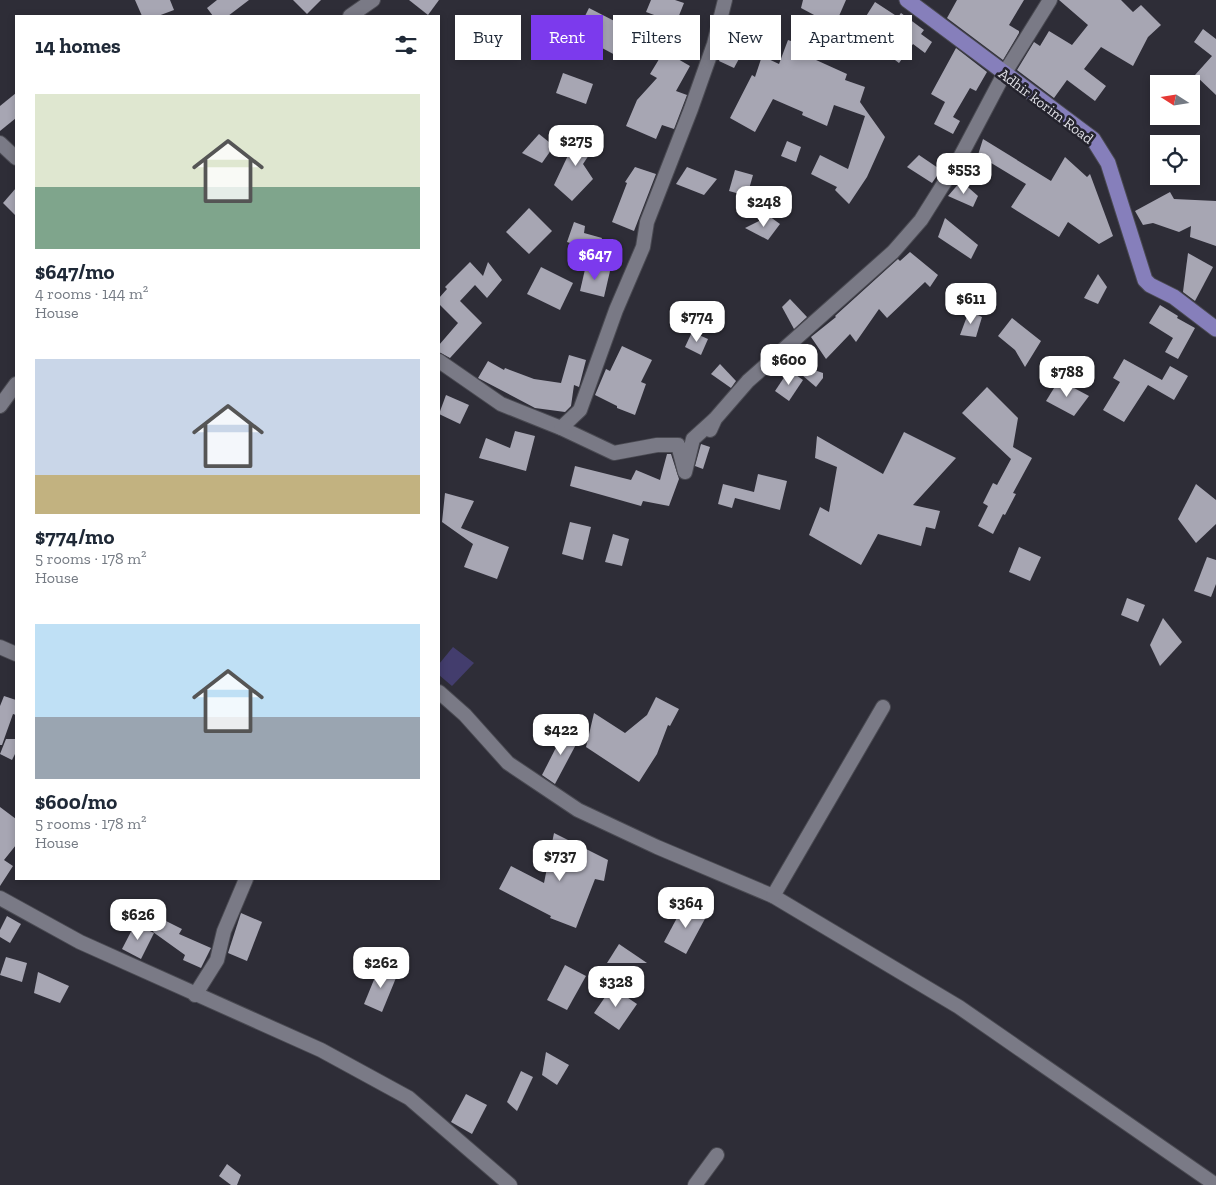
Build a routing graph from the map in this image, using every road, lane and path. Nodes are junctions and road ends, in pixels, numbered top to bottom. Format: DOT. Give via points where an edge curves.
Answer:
graph roads {
  1 [pos="373,0"];
  2 [pos="725,0"];
  3 [pos="907,0"];
  4 [pos="1050,0"];
  5 [pos="351,15"];
  6 [pos="1004,74"];
  7 [pos="0,143"];
  8 [pos="15,157"];
  9 [pos="1216,329"];
  10 [pos="440,362"];
  11 [pos="15,385"];
  12 [pos="0,406"];
  13 [pos="561,428"];
  14 [pos="0,647"];
  15 [pos="15,654"];
  16 [pos="440,693"];
  17 [pos="883,707"];
  18 [pos="246,880"];
  19 [pos="773,896"];
  20 [pos="0,898"];
  21 [pos="195,994"];
  22 [pos="717,1155"];
  23 [pos="510,1185"];
  24 [pos="695,1185"];
  25 [pos="1216,1185"];
  1 -- 5 [label="street"];
  2 -- 13 [label="street" via="714,44 647,222 643,247 580,410"];
  3 -- 6 [label="main road, Adhir korim Road"];
  4 -- 6 [label="street"];
  6 -- 9 [label="main road, Adhir korim Road" via="1093,138 1108,164 1146,280"];
  6 -- 13 [label="street" via="958,161 921,220 894,252 765,364 712,424 694,439 685,472 678,445 657,445 614,453"];
  7 -- 8 [label="street"];
  10 -- 13 [label="street" via="501,404"];
  11 -- 12 [label="street"];
  14 -- 15 [label="street"];
  16 -- 19 [label="street" via="465,715 508,763 578,810 657,848"];
  17 -- 19 [label="street"];
  18 -- 21 [label="street" via="224,931 217,960"];
  19 -- 25 [label="street" via="959,1007"];
  20 -- 21 [label="street" via="80,942"];
  21 -- 23 [label="street" via="321,1050 409,1098"];
  22 -- 24 [label="street"];
}
